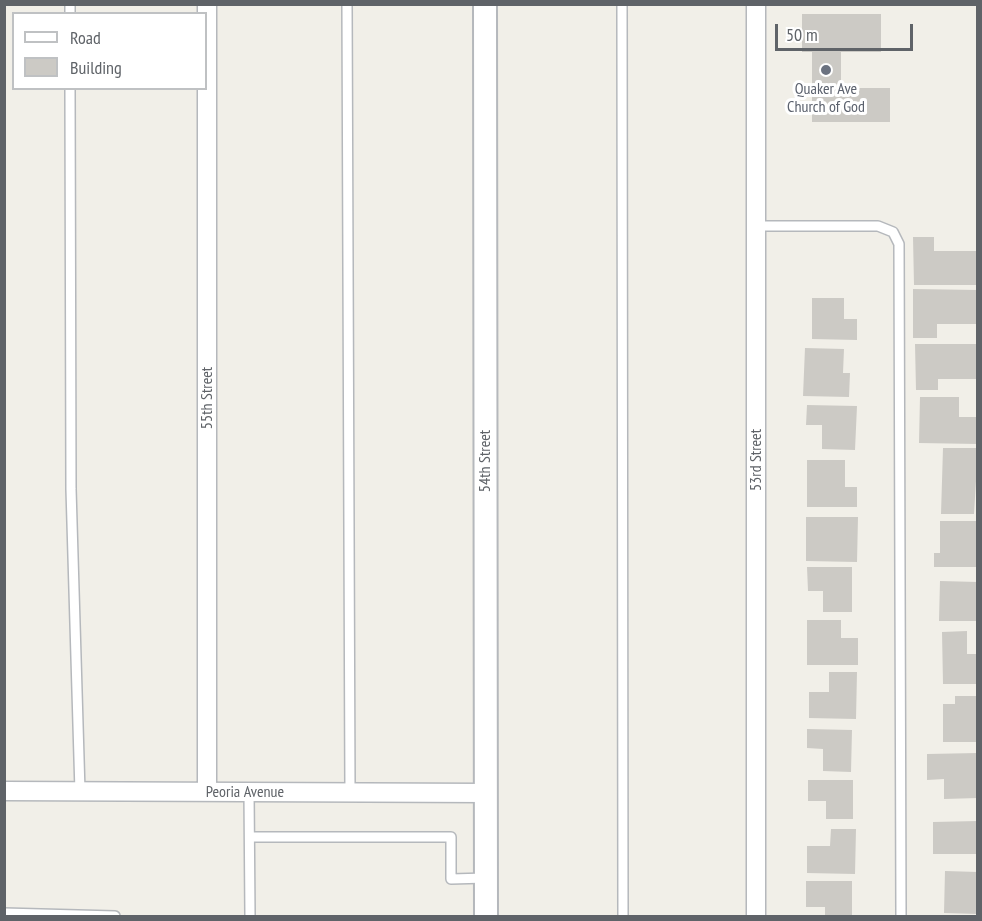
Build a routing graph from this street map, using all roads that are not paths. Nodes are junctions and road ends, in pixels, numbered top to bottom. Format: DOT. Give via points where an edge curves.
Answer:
graph roads {
  1 [pos="207,4"];
  2 [pos="347,4"];
  3 [pos="485,4"];
  4 [pos="622,4"];
  5 [pos="756,4"];
  6 [pos="70,90"];
  7 [pos="756,226"];
  8 [pos="4,791"];
  9 [pos="80,792"];
  10 [pos="207,792"];
  11 [pos="249,792"];
  12 [pos="350,793"];
  13 [pos="486,793"];
  14 [pos="250,837"];
  15 [pos="486,878"];
  16 [pos="4,914"];
  17 [pos="116,916"];
  18 [pos="250,916"];
  19 [pos="486,916"];
  20 [pos="623,916"];
  21 [pos="756,916"];
  22 [pos="901,916"];
  1 -- 10 [label="street, 55th Street"];
  2 -- 12 [label="lane"];
  3 -- 13 [label="street, 54th Street"];
  4 -- 20 [label="lane"];
  5 -- 7 [label="street, 53rd Street"];
  6 -- 9 [label="lane" via="71,489"];
  7 -- 21 [label="street, 53rd Street"];
  7 -- 22 [label="lane" via="878,226 893,232 899,244"];
  8 -- 9 [label="street, Peoria Avenue"];
  9 -- 10 [label="street, Peoria Avenue"];
  10 -- 11 [label="street, Peoria Avenue"];
  11 -- 12 [label="street, Peoria Avenue"];
  11 -- 14 [label="lane"];
  12 -- 13 [label="street, Peoria Avenue"];
  13 -- 15 [label="street, 54th Street"];
  14 -- 15 [label="lane" via="451,837 451,879"];
  14 -- 18 [label="lane"];
  15 -- 19 [label="street, 54th Street"];
  16 -- 17 [label="lane"];
}
